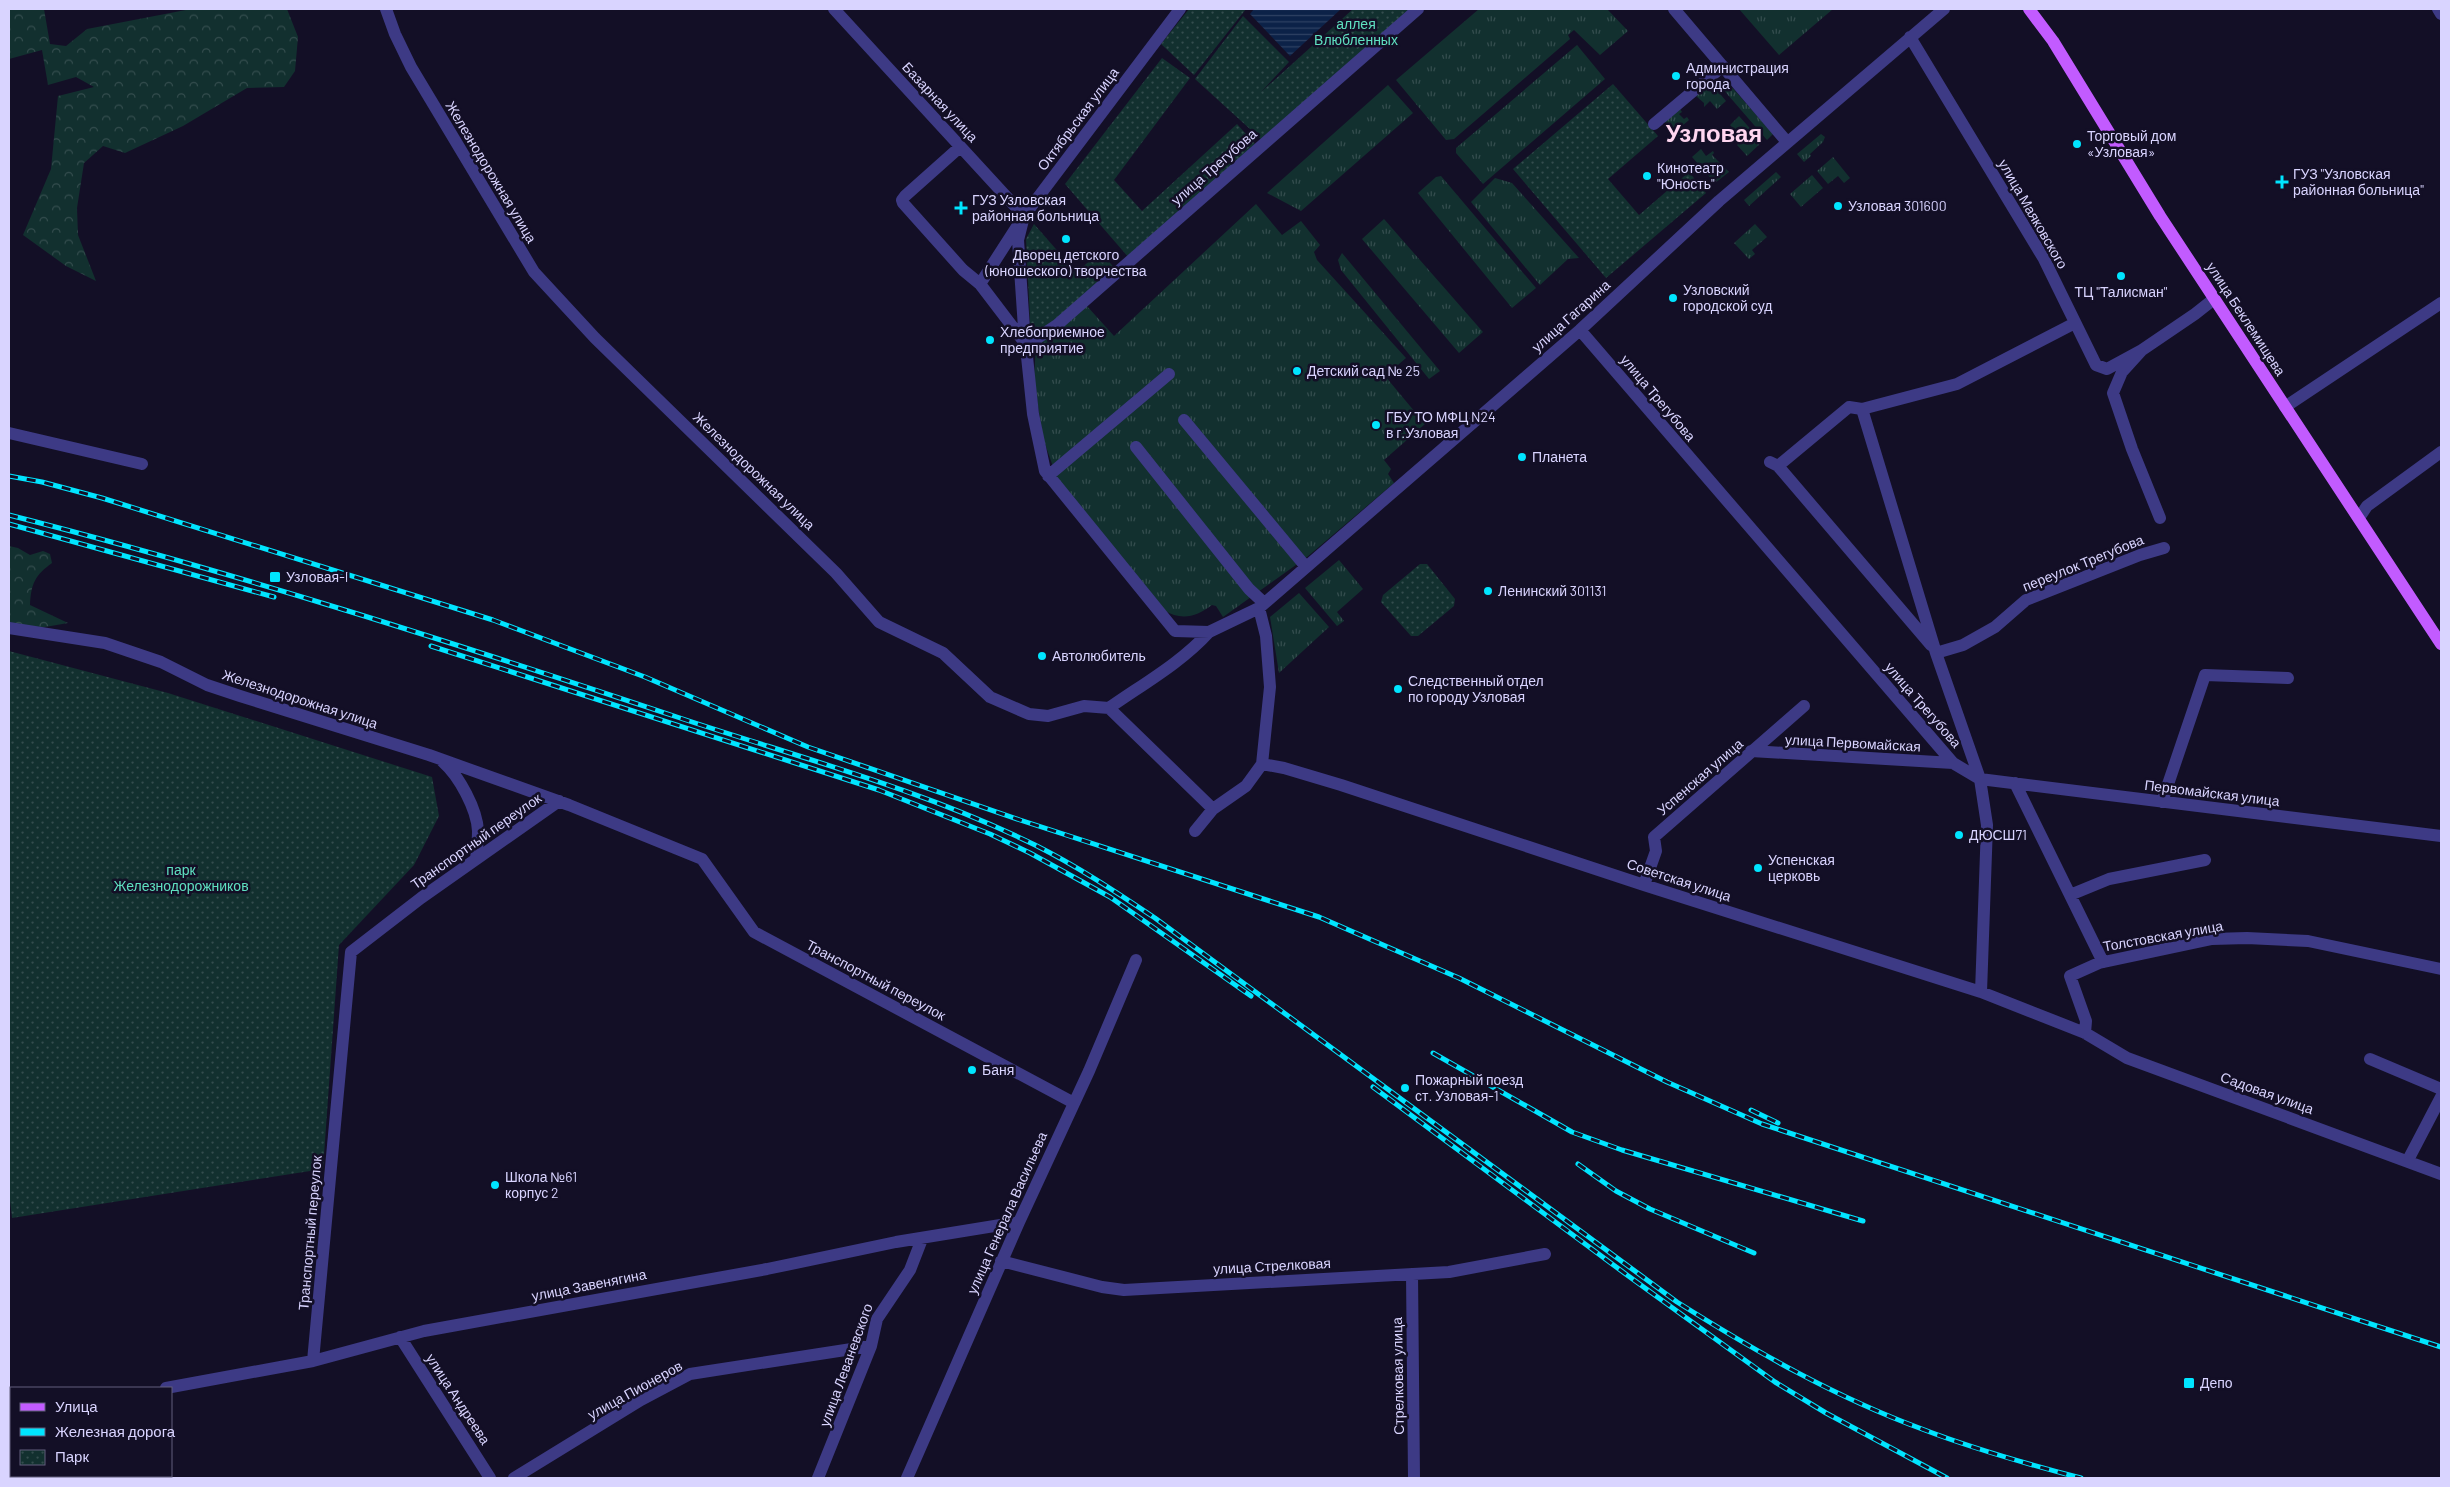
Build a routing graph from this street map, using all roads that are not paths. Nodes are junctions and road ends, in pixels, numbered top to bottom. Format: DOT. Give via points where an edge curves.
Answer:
graph roads {
  1 [pos="386,9"];
  2 [pos="834,9"];
  3 [pos="1180,9"];
  4 [pos="1418,9"];
  5 [pos="1674,9"];
  6 [pos="1944,9"];
  7 [pos="2030,9"];
  8 [pos="2438,9"];
  9 [pos="2441,14"];
  10 [pos="1910,37"];
  11 [pos="1723,66"];
  12 [pos="1654,124"];
  13 [pos="1788,142"];
  14 [pos="960,147"];
  15 [pos="1024,216"];
  16 [pos="980,284"];
  17 [pos="2214,299"];
  18 [pos="2441,303"];
  19 [pos="2075,322"];
  20 [pos="1580,330"];
  21 [pos="1027,344"];
  22 [pos="2142,350"];
  23 [pos="1169,374"];
  24 [pos="2286,407"];
  25 [pos="1862,409"];
  26 [pos="1184,420"];
  27 [pos="9,433"];
  28 [pos="1136,447"];
  29 [pos="2441,452"];
  30 [pos="142,464"];
  31 [pos="1048,476"];
  32 [pos="2160,518"];
  33 [pos="2359,518"];
  34 [pos="2164,548"];
  35 [pos="1306,566"];
  36 [pos="1261,605"];
  37 [pos="9,628"];
  38 [pos="1209,632"];
  39 [pos="2441,644"];
  40 [pos="1935,651"];
  41 [pos="2288,678"];
  42 [pos="1804,706"];
  43 [pos="1109,708"];
  44 [pos="1752,751"];
  45 [pos="440,759"];
  46 [pos="1953,763"];
  47 [pos="1262,764"];
  48 [pos="1980,778"];
  49 [pos="2015,783"];
  50 [pos="559,801"];
  51 [pos="2162,802"];
  52 [pos="1213,808"];
  53 [pos="1195,831"];
  54 [pos="2441,836"];
  55 [pos="476,859"];
  56 [pos="2205,860"];
  57 [pos="1644,885"];
  58 [pos="2070,896"];
  59 [pos="1136,960"];
  60 [pos="2103,962"];
  61 [pos="2441,969"];
  62 [pos="1981,992"];
  63 [pos="2085,1033"];
  64 [pos="2370,1059"];
  65 [pos="2441,1089"];
  66 [pos="2441,1097"];
  67 [pos="1074,1103"];
  68 [pos="2408,1160"];
  69 [pos="2441,1174"];
  70 [pos="1019,1222"];
  71 [pos="922,1239"];
  72 [pos="1545,1254"];
  73 [pos="1001,1261"];
  74 [pos="1412,1274"];
  75 [pos="400,1337"];
  76 [pos="871,1346"];
  77 [pos="313,1361"];
  78 [pos="171,1387"];
  79 [pos="490,1478"];
  80 [pos="514,1478"];
  81 [pos="818,1478"];
  82 [pos="907,1478"];
  83 [pos="1414,1478"];
  1 -- 43 [label="street, Железнодорожная улица" via="411,67 534,272 595,338 830,567 879,622 943,653 990,697 1029,714 1048,716 1084,706"];
  2 -- 14 [label="street, Базарная улица"];
  3 -- 15 [label="street, Октябрьская улица"];
  4 -- 21 [label="street, улица Трегубова" via="1057,324"];
  5 -- 11 [label="street"];
  6 -- 10 [label="street, улица Гагарина"];
  7 -- 17 [label="main road, улица Беклемищева" via="2054,41"];
  8 -- 9 [label="street"];
  10 -- 13 [label="street, улица Гагарина"];
  10 -- 19 [label="street, улица Маяковского" via="2044,259"];
  11 -- 12 [label="street"];
  11 -- 13 [label="street"];
  13 -- 20 [label="street, улица Гагарина" via="1677,238"];
  14 -- 15 [label="street, Базарная улица"];
  14 -- 16 [label="street" via="902,200 962,270"];
  15 -- 16 [label="street"];
  15 -- 21 [label="street, Октябрьская улица" via="1018,240"];
  16 -- 21 [label="street"];
  17 -- 22 [label="street, улица Маяковского"];
  17 -- 24 [label="main road, улица Беклемищева"];
  18 -- 24 [label="street"];
  19 -- 22 [label="street, улица Маяковского" via="2096,365 2107,369"];
  19 -- 25 [label="street" via="1957,384"];
  20 -- 35 [label="street, улица Гагарина"];
  20 -- 46 [label="street, улица Трегубова"];
  21 -- 31 [label="street, Октябрьская улица" via="1033,414"];
  22 -- 32 [label="street, улица Маяковского" via="2122,372 2113,393"];
  23 -- 31 [label="street"];
  24 -- 33 [label="main road, улица Беклемищева"];
  25 -- 40 [label="street, улица Трегубова"];
  25 -- 40 [label="street" via="1849,407 1774,464"];
  26 -- 35 [label="street"];
  27 -- 30 [label="street"];
  28 -- 36 [label="street"];
  29 -- 33 [label="street" via="2367,506"];
  31 -- 38 [label="street" via="1174,631"];
  33 -- 39 [label="main road, улица Беклемищева"];
  34 -- 40 [label="street, переулок Трегубова" via="2026,600 1995,627 1963,645"];
  35 -- 36 [label="street, улица Гагарина"];
  36 -- 38 [label="street, улица Гагарина"];
  36 -- 47 [label="street" via="1270,687"];
  37 -- 45 [label="street, Железнодорожная улица" via="105,644 161,662 207,685"];
  38 -- 43 [label="street" via="1179,659"];
  40 -- 48 [label="street, улица Трегубова"];
  41 -- 51 [label="street" via="2205,675"];
  42 -- 44 [label="street, Успенская улица"];
  43 -- 52 [label="street"];
  44 -- 46 [label="street, улица Первомайская"];
  44 -- 57 [label="street, Успенская улица" via="1654,837 1656,851"];
  45 -- 50 [label="street, Железнодорожная улица"];
  45 -- 55 [label="street" via="464,788 478,830"];
  46 -- 48 [label="street, улица Трегубова"];
  47 -- 52 [label="street" via="1246,786"];
  47 -- 57 [label="street, Советская улица" via="1341,785"];
  48 -- 49 [label="street, Первомайская улица"];
  48 -- 62 [label="street" via="1987,825"];
  49 -- 51 [label="street, Первомайская улица"];
  49 -- 58 [label="street"];
  50 -- 55 [label="street, Транспортный переулок"];
  50 -- 67 [label="street, Транспортный переулок" via="702,859 754,932"];
  51 -- 54 [label="street, Первомайская улица"];
  52 -- 53 [label="street"];
  55 -- 77 [label="street, Транспортный переулок" via="351,952"];
  56 -- 58 [label="street" via="2109,879"];
  57 -- 62 [label="street, Советская улица"];
  58 -- 60 [label="street"];
  59 -- 67 [label="street, улица Генерала Васильева"];
  60 -- 61 [label="street, Толстовская улица" via="2212,939 2247,938 2308,941"];
  60 -- 63 [label="street, Толстовская улица" via="2070,976 2086,1021"];
  62 -- 63 [label="street, Советская улица"];
  63 -- 68 [label="street, Садовая улица" via="2127,1058"];
  64 -- 65 [label="street"];
  66 -- 68 [label="street"];
  67 -- 70 [label="street, улица Генерала Васильева"];
  68 -- 69 [label="street, Садовая улица"];
  70 -- 71 [label="street, улица Завенягина"];
  70 -- 73 [label="street, улица Генерала Васильева"];
  71 -- 75 [label="street, улица Завенягина"];
  71 -- 76 [label="street, улица Леваневского" via="910,1270 877,1319"];
  72 -- 74 [label="street, улица Стрелковая" via="1449,1272"];
  73 -- 74 [label="street, улица Стрелковая" via="1124,1290"];
  73 -- 82 [label="street, улица Генерала Васильева"];
  74 -- 83 [label="street, Стрелковая улица"];
  75 -- 77 [label="street, улица Завенягина"];
  75 -- 79 [label="street, улица Андреева"];
  76 -- 80 [label="street, улица Пионеров" via="690,1374 641,1400"];
  76 -- 81 [label="street, улица Леваневского"];
  77 -- 78 [label="street, улица Завенягина"];
}
